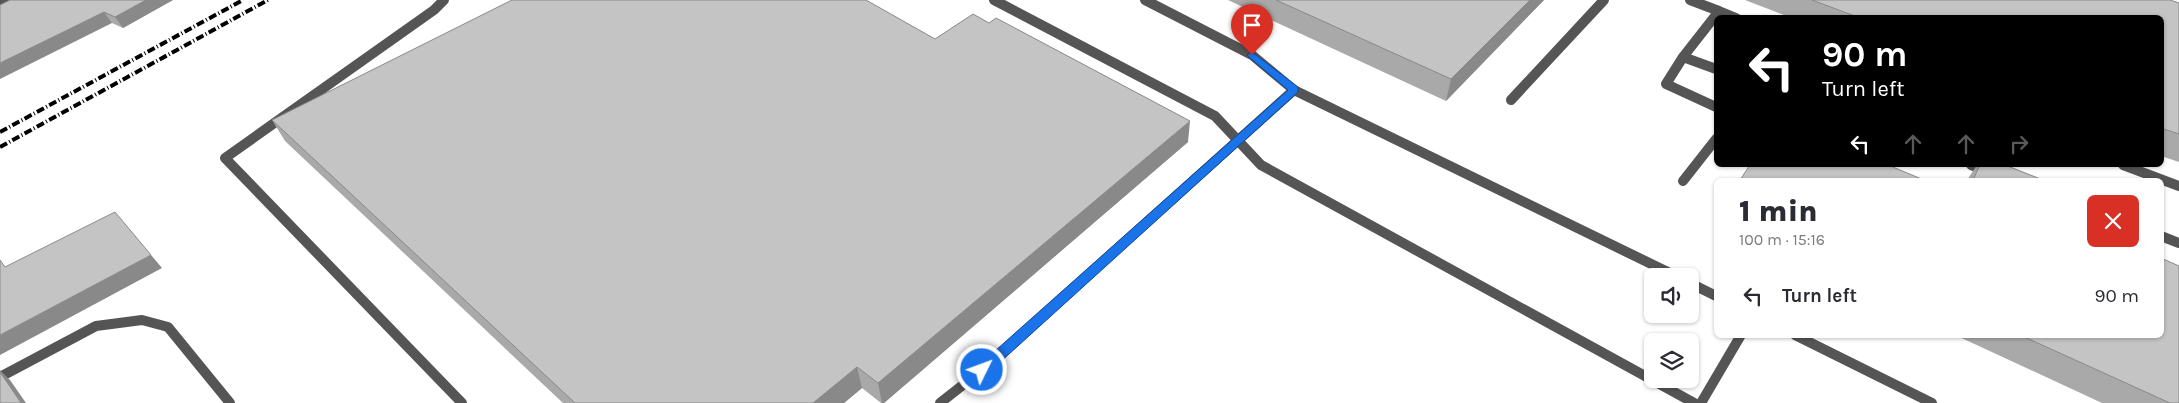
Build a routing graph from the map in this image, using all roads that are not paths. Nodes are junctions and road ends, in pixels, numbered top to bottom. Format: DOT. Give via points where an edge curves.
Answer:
graph roads {
  1 [pos="9,0"];
  2 [pos="444,0"];
  3 [pos="994,0"];
  4 [pos="1145,0"];
  5 [pos="1604,0"];
  6 [pos="1690,0"];
  7 [pos="0,4"];
  8 [pos="1719,11"];
  9 [pos="1716,15"];
  10 [pos="1729,15"];
  11 [pos="1714,17"];
  12 [pos="1683,57"];
  13 [pos="1714,69"];
  14 [pos="1294,90"];
  15 [pos="1511,100"];
  16 [pos="1714,106"];
  17 [pos="1237,141"];
  18 [pos="1714,142"];
  19 [pos="1976,167"];
  20 [pos="2128,167"];
  21 [pos="2006,178"];
  22 [pos="2158,178"];
  23 [pos="2164,180"];
  24 [pos="1683,181"];
  25 [pos="2179,186"];
  26 [pos="2164,237"];
  27 [pos="2179,243"];
  28 [pos="1660,268"];
  29 [pos="1699,288"];
  30 [pos="1714,295"];
  31 [pos="1739,338"];
  32 [pos="1801,338"];
  33 [pos="0,377"];
  34 [pos="230,403"];
  35 [pos="462,403"];
  36 [pos="940,403"];
  37 [pos="1694,403"];
  38 [pos="1701,403"];
  39 [pos="1932,403"];
  1 -- 7 [label="street"];
  2 -- 35 [label="street" via="225,158"];
  3 -- 17 [label="street" via="1215,116"];
  4 -- 14 [label="street" via="1252,55"];
  5 -- 15 [label="street"];
  6 -- 8 [label="street"];
  8 -- 9 [label="street"];
  8 -- 10 [label="street"];
  11 -- 12 [label="street"];
  12 -- 13 [label="street"];
  12 -- 16 [label="street" via="1666,84"];
  14 -- 17 [label="street"];
  14 -- 28 [label="street"];
  17 -- 36 [label="street" via="982,370"];
  17 -- 37 [label="street" via="1261,165"];
  18 -- 24 [label="street"];
  19 -- 21 [label="street"];
  20 -- 22 [label="street"];
  23 -- 25 [label="street"];
  26 -- 27 [label="street"];
  29 -- 30 [label="street"];
  31 -- 38 [label="street"];
  32 -- 39 [label="street"];
  33 -- 34 [label="street" via="96,326 142,320 168,327"];
}
